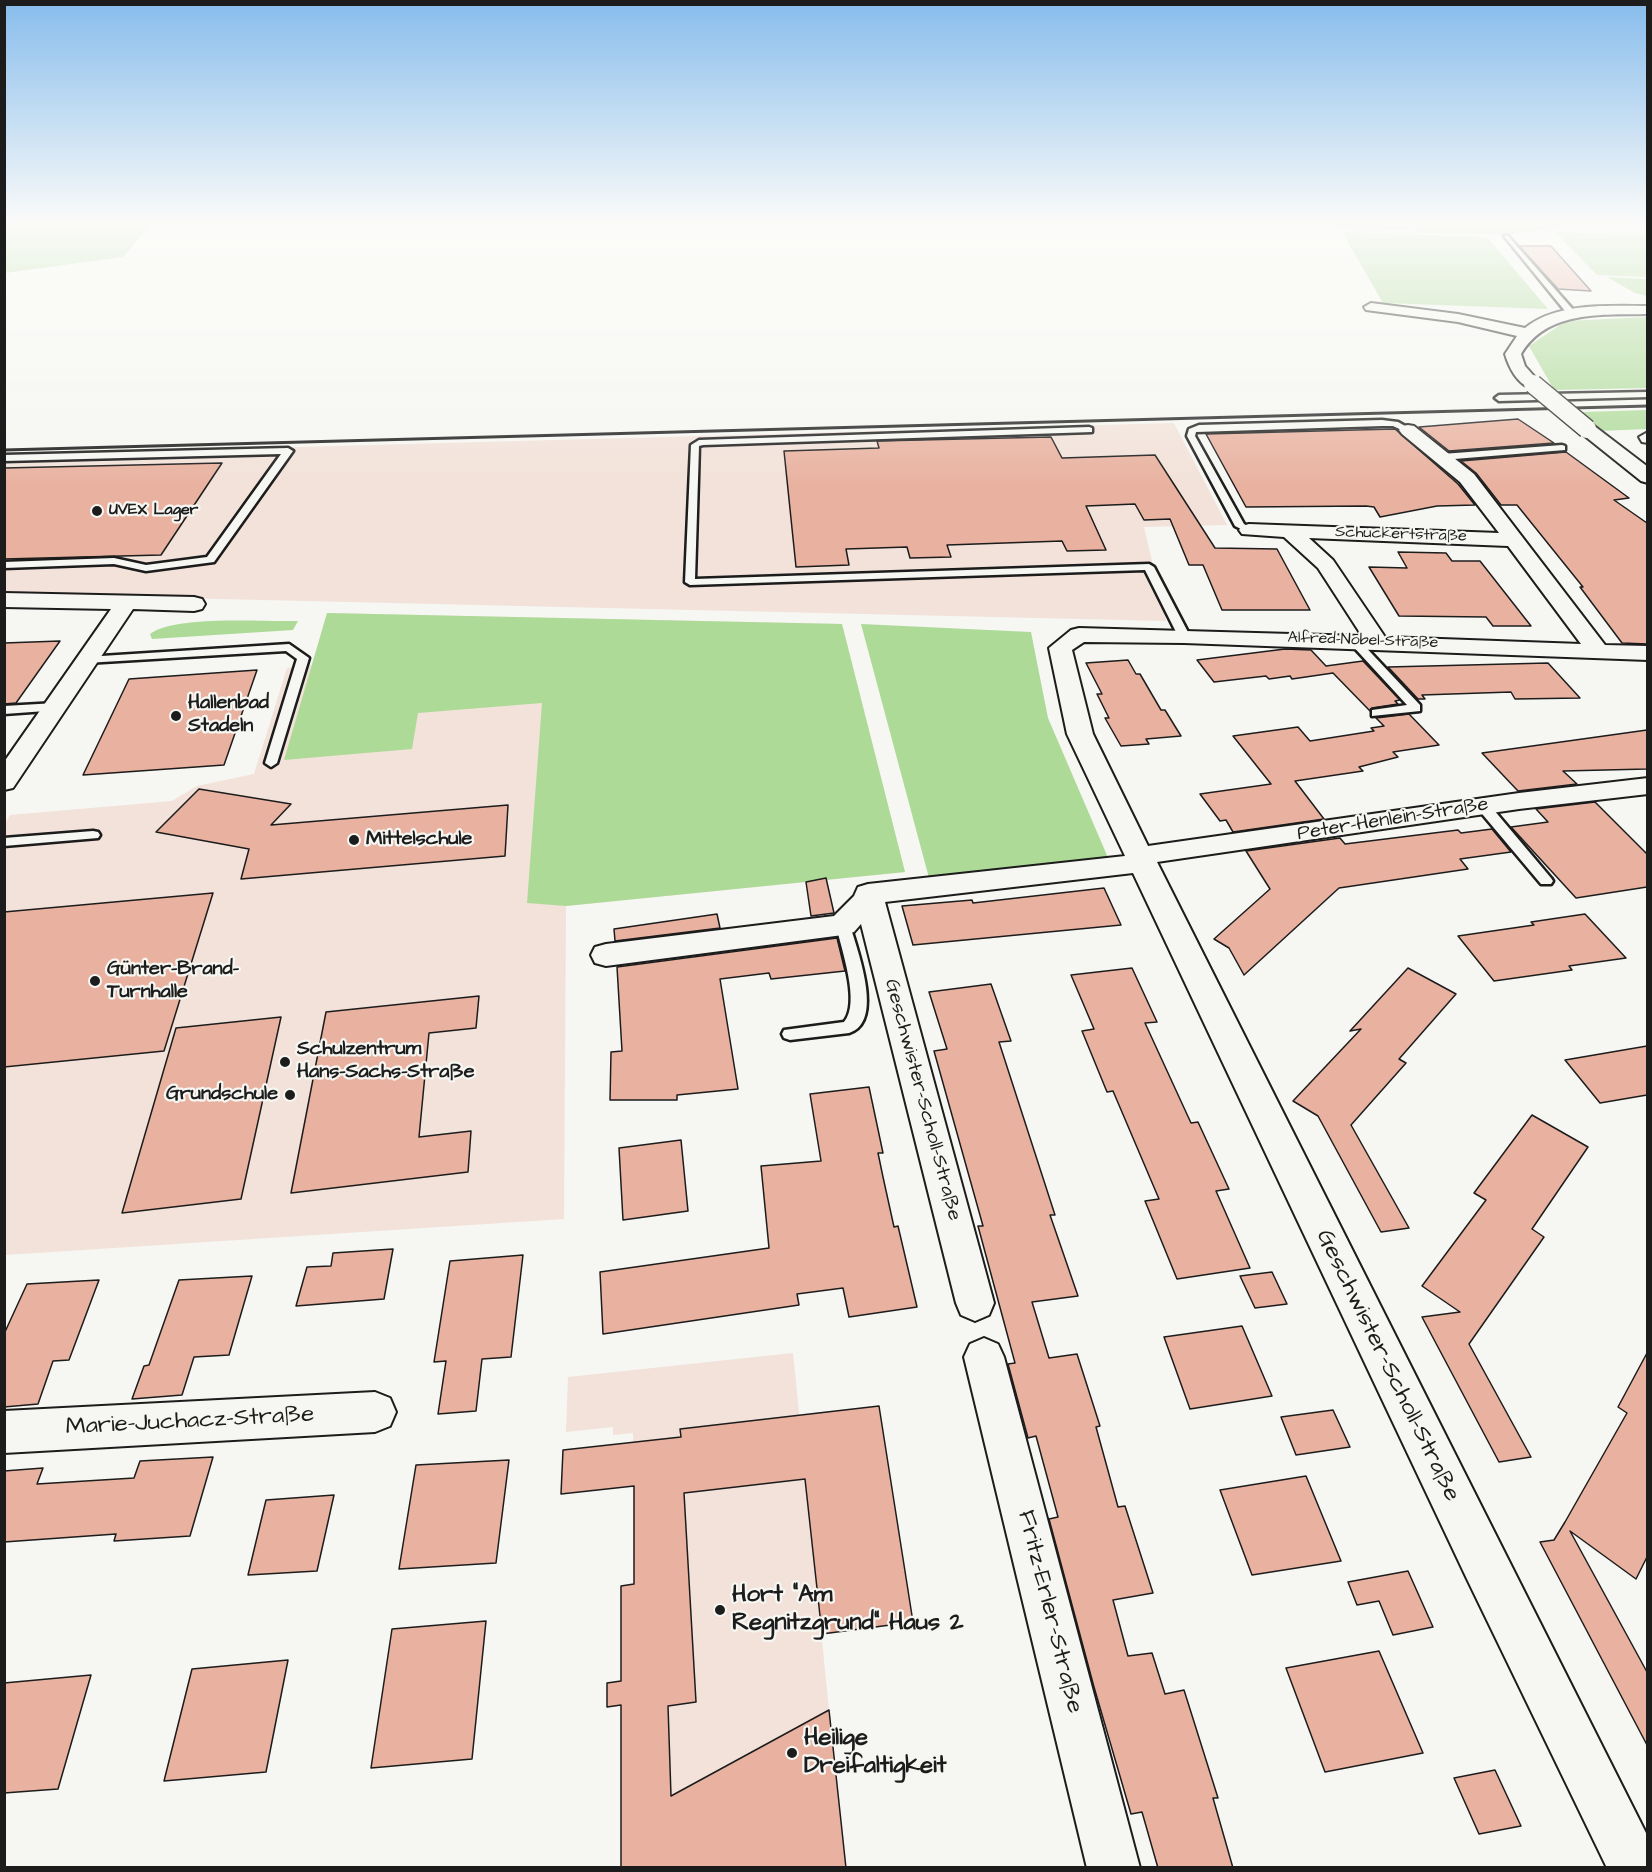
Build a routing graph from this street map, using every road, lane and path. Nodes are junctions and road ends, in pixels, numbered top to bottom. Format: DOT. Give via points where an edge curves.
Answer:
graph roads {
  1 [pos="1398,310"];
  2 [pos="1569,310"];
  3 [pos="1642,310"];
  4 [pos="1573,315"];
  5 [pos="1525,333"];
  6 [pos="1647,394"];
  7 [pos="1499,398"];
  8 [pos="1089,430"];
  9 [pos="1408,430"];
  10 [pos="1562,448"];
  11 [pos="1442,457"];
  12 [pos="4,459"];
  13 [pos="1647,477"];
  14 [pos="1249,530"];
  15 [pos="1289,531"];
  16 [pos="1514,540"];
  17 [pos="4,565"];
  18 [pos="4,600"];
  19 [pos="194,604"];
  20 [pos="125,605"];
  21 [pos="1079,635"];
  22 [pos="1184,636"];
  23 [pos="1354,641"];
  24 [pos="1377,641"];
  25 [pos="1597,650"];
  26 [pos="1647,653"];
  27 [pos="86,660"];
  28 [pos="56,707"];
  29 [pos="4,710"];
  30 [pos="1376,713"];
  31 [pos="271,763"];
  32 [pos="4,782"];
  33 [pos="1647,786"];
  34 [pos="1483,806"];
  35 [pos="93,835"];
  36 [pos="4,842"];
  37 [pos="1140,859"];
  38 [pos="1546,881"];
  39 [pos="869,898"];
  40 [pos="843,925"];
  41 [pos="606,954"];
  42 [pos="790,1034"];
  43 [pos="975,1303"];
  44 [pos="984,1357"];
  45 [pos="375,1412"];
  46 [pos="4,1432"];
  47 [pos="1114,1868"];
  48 [pos="1635,1868"];
  1 -- 5 [label="street" via="1458,318"];
  2 -- 4 [label="lane"];
  3 -- 4 [label="street"];
  4 -- 5 [label="street" via="1548,321"];
  5 -- 13 [label="street, bridge" via="1513,354 1517,368"];
  6 -- 7 [label="lane"];
  8 -- 22 [label="lane" via="694,445 690,582 1149,567"];
  9 -- 11 [label="street"];
  9 -- 14 [label="lane" via="1382,423 1192,431 1191,436 1240,526"];
  10 -- 11 [label="lane"];
  11 -- 16 [label="street" via="1467,478"];
  12 -- 17 [label="lane" via="288,451 210,560 146,568 114,561"];
  14 -- 15 [label="street, Schuckertstraße"];
  15 -- 16 [label="street, Schuckertstraße"];
  15 -- 24 [label="street, Schuckertstraße" via="1326,564"];
  16 -- 25 [label="street"];
  18 -- 20 [label="street"];
  19 -- 20 [label="street"];
  20 -- 27 [label="street"];
  21 -- 22 [label="street, Alfred-Nobel-Straße"];
  21 -- 37 [label="street, Geschwister-Scholl-Straße" via="1060,648 1066,686 1080,734"];
  22 -- 23 [label="street, Alfred-Nobel-Straße"];
  23 -- 24 [label="street, Alfred-Nobel-Straße"];
  23 -- 30 [label="lane" via="1416,708"];
  24 -- 25 [label="street, Alfred-Nobel-Straße"];
  25 -- 26 [label="street, Alfred-Nobel-Straße"];
  27 -- 28 [label="street"];
  27 -- 31 [label="lane" via="289,647 303,658"];
  28 -- 29 [label="lane"];
  28 -- 32 [label="street"];
  33 -- 34 [label="street, Peter-Henlein-Straße"];
  34 -- 37 [label="street, Peter-Henlein-Straße"];
  34 -- 38 [label="lane"];
  35 -- 36 [label="lane"];
  37 -- 39 [label="street" via="868,894"];
  37 -- 48 [label="street, Geschwister-Scholl-Straße"];
  39 -- 40 [label="street"];
  39 -- 43 [label="street, Geschwister-Scholl-Straße"];
  40 -- 41 [label="street"];
  40 -- 42 [label="lane" via="860,997 858,1017 849,1027"];
  44 -- 47 [label="street, Fritz-Erler-Straße"];
  45 -- 46 [label="street, Marie-Juchacz-Straße"];
}
